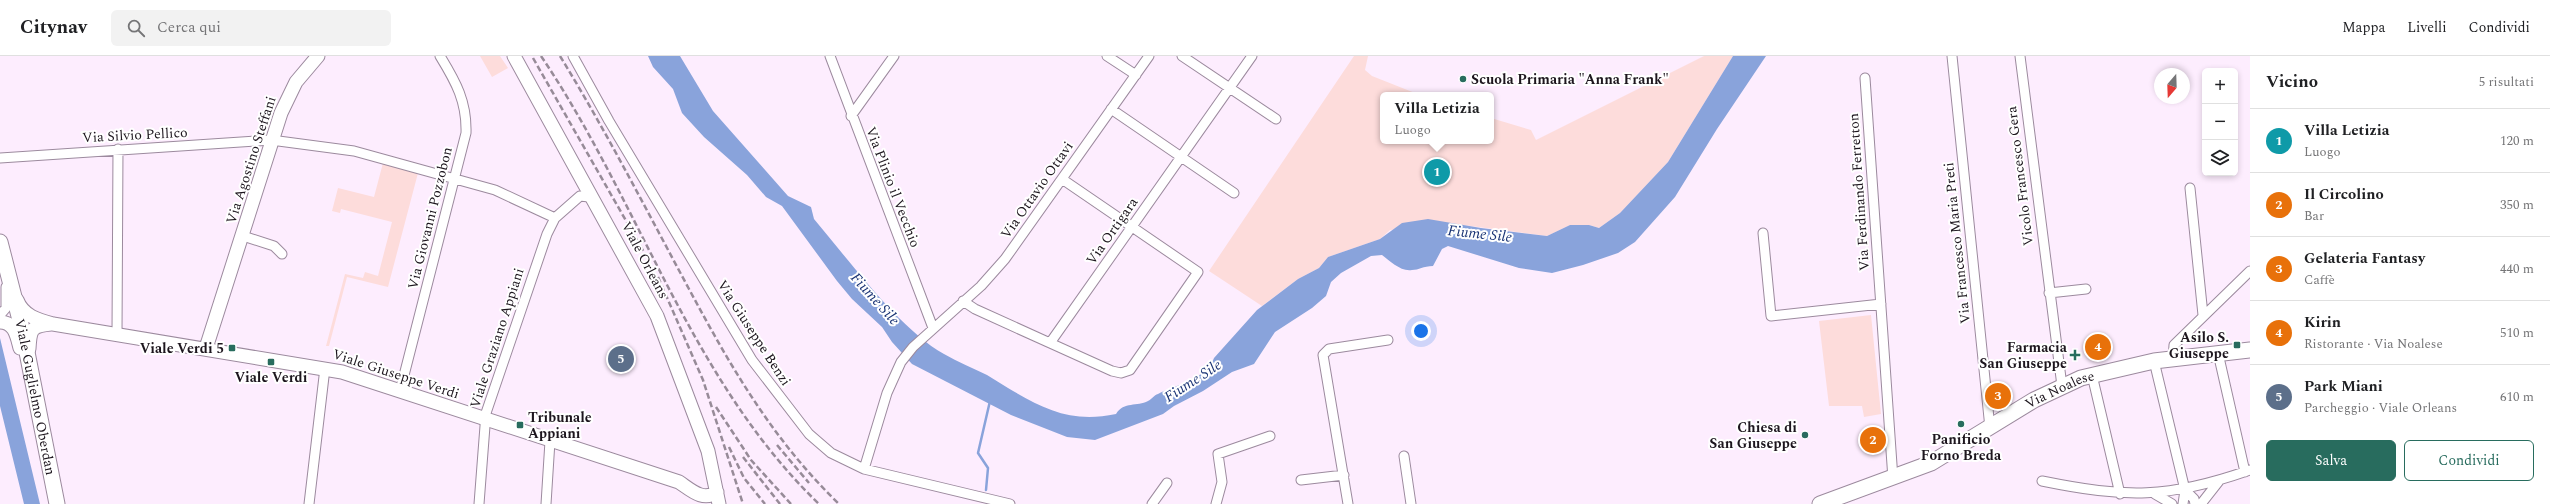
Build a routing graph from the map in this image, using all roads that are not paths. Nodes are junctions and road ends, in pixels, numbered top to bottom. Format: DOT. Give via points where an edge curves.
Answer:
graph roads {
  1 [pos="318,56"];
  2 [pos="440,56"];
  3 [pos="514,56"];
  4 [pos="573,56"];
  5 [pos="830,56"];
  6 [pos="894,56"];
  7 [pos="1107,56"];
  8 [pos="1149,56"];
  9 [pos="1182,56"];
  10 [pos="1252,56"];
  11 [pos="1952,56"];
  12 [pos="2020,56"];
  13 [pos="1136,75"];
  14 [pos="1865,78"];
  15 [pos="1230,87"];
  16 [pos="1112,109"];
  17 [pos="851,116"];
  18 [pos="1276,119"];
  19 [pos="272,140"];
  20 [pos="118,149"];
  21 [pos="1182,156"];
  22 [pos="0,158"];
  23 [pos="579,174"];
  24 [pos="1062,179"];
  25 [pos="456,180"];
  26 [pos="2190,188"];
  27 [pos="1234,193"];
  28 [pos="580,196"];
  29 [pos="596,202"];
  30 [pos="555,218"];
  31 [pos="1132,226"];
  32 [pos="1763,233"];
  33 [pos="243,236"];
  34 [pos="0,242"];
  35 [pos="282,254"];
  36 [pos="5,263"];
  37 [pos="2250,271"];
  38 [pos="2086,289"];
  39 [pos="12,291"];
  40 [pos="2049,293"];
  41 [pos="963,301"];
  42 [pos="1881,304"];
  43 [pos="2203,315"];
  44 [pos="0,316"];
  45 [pos="0,322"];
  46 [pos="53,324"];
  47 [pos="929,332"];
  48 [pos="117,334"];
  49 [pos="1388,340"];
  50 [pos="1050,343"];
  51 [pos="206,348"];
  52 [pos="2250,350"];
  53 [pos="2218,353"];
  54 [pos="28,358"];
  55 [pos="2173,359"];
  56 [pos="2154,362"];
  57 [pos="326,368"];
  58 [pos="2092,375"];
  59 [pos="2062,386"];
  60 [pos="400,391"];
  61 [pos="34,394"];
  62 [pos="484,419"];
  63 [pos="1990,428"];
  64 [pos="1270,436"];
  65 [pos="550,441"];
  66 [pos="1404,456"];
  67 [pos="864,469"];
  68 [pos="2247,471"];
  69 [pos="1344,475"];
  70 [pos="1893,479"];
  71 [pos="1301,480"];
  72 [pos="2220,480"];
  73 [pos="2042,481"];
  74 [pos="1167,484"];
  75 [pos="2120,494"];
  76 [pos="2155,494"];
  77 [pos="2187,495"];
  78 [pos="718,498"];
  79 [pos="57,504"];
  80 [pos="308,504"];
  81 [pos="479,504"];
  82 [pos="546,504"];
  83 [pos="1010,504"];
  84 [pos="1152,504"];
  85 [pos="1216,504"];
  86 [pos="1348,504"];
  87 [pos="1411,504"];
  88 [pos="1820,504"];
  89 [pos="2172,504"];
  90 [pos="2195,504"];
  91 [pos="2201,504"];
  1 -- 19 [label="street, Via Agostino Steffani" via="290,92"];
  2 -- 25 [label="street, Via Giovanni Pozzobon" via="458,86 466,115 466,133"];
  3 -- 23 [label="street, Viale Orleans"];
  4 -- 67 [label="street, Via Giuseppe Benzi" via="712,296 761,374 816,440 840,459"];
  5 -- 17 [label="street, Via Plinio il Vecchio"];
  6 -- 17 [label="street"];
  7 -- 13 [label="street"];
  8 -- 13 [label="street, Via Ottavio Ottavi"];
  9 -- 15 [label="street"];
  10 -- 15 [label="street, Via Ortigara"];
  11 -- 63 [label="street, Via Francesco Maria Preti"];
  12 -- 40 [label="street, Vicolo Francesco Gera"];
  13 -- 16 [label="street, Via Ottavio Ottavi"];
  14 -- 42 [label="street, Via Ferdinando Ferretton"];
  15 -- 18 [label="street"];
  15 -- 21 [label="street, Via Ortigara"];
  16 -- 21 [label="street"];
  16 -- 24 [label="street, Via Ottavio Ottavi"];
  17 -- 47 [label="street, Via Plinio il Vecchio"];
  19 -- 20 [label="street, Via Silvio Pellico"];
  19 -- 25 [label="street, Via Silvio Pellico" via="348,150"];
  19 -- 33 [label="street, Via Agostino Steffani"];
  20 -- 22 [label="street, Via Silvio Pellico"];
  20 -- 48 [label="street"];
  21 -- 27 [label="street"];
  21 -- 31 [label="street, Via Ortigara"];
  23 -- 28 [label="street"];
  23 -- 29 [label="street, Viale Orleans"];
  24 -- 31 [label="street"];
  24 -- 41 [label="street, Via Ottavio Ottavi" via="1005,259"];
  25 -- 30 [label="street, Via Silvio Pellico" via="495,190"];
  25 -- 60 [label="street, Via Giovanni Pozzobon"];
  26 -- 43 [label="street"];
  28 -- 29 [label="street" via="589,196"];
  28 -- 30 [label="street, Viale Graziano Appiani"];
  29 -- 78 [label="street, Viale Orleans" via="657,316 708,451"];
  30 -- 62 [label="street, Viale Graziano Appiani" via="544,241"];
  31 -- 50 [label="street, Via Ortigara"];
  31 -- 50 [label="street" via="1198,272 1134,367 1126,372 1117,373"];
  32 -- 42 [label="street" via="1771,316"];
  33 -- 35 [label="street, Via Agostino Steffani" via="274,246"];
  33 -- 51 [label="street, Via Agostino Steffani"];
  34 -- 36 [label="main road, Viale Guglielmo Oberdan"];
  36 -- 39 [label="main road, Viale Guglielmo Oberdan"];
  36 -- 44 [label="street" via="7,303 5,311"];
  37 -- 43 [label="street"];
  38 -- 40 [label="street"];
  39 -- 46 [label="street, Viale Giuseppe Verdi" via="23,311"];
  39 -- 54 [label="main road, Viale Guglielmo Oberdan"];
  40 -- 59 [label="street, Vicolo Francesco Gera"];
  41 -- 47 [label="street, Via Ottavio Ottavi"];
  41 -- 50 [label="street"];
  42 -- 70 [label="street, Via Ferdinando Ferretton"];
  43 -- 55 [label="street" via="2174,345"];
  45 -- 61 [label="street" via="6,323 15,332"];
  46 -- 48 [label="street, Viale Giuseppe Verdi"];
  46 -- 54 [label="street, Viale Giuseppe Verdi" via="37,326 31,331"];
  47 -- 67 [label="street, Via Ottavio Ottavi" via="901,362 887,393"];
  48 -- 51 [label="street, Viale Giuseppe Verdi"];
  49 -- 69 [label="street" via="1329,349 1323,356"];
  51 -- 57 [label="street, Viale Giuseppe Verdi"];
  52 -- 53 [label="main road, Via Noalese"];
  53 -- 55 [label="main road, Via Noalese"];
  53 -- 68 [label="street"];
  54 -- 61 [label="main road, Viale Guglielmo Oberdan"];
  55 -- 56 [label="main road, Via Noalese"];
  56 -- 58 [label="main road, Via Noalese"];
  56 -- 77 [label="street"];
  57 -- 60 [label="street, Viale Giuseppe Verdi"];
  57 -- 80 [label="street"];
  58 -- 59 [label="main road, Via Noalese"];
  58 -- 75 [label="street"];
  59 -- 63 [label="main road, Via Noalese" via="2034,400"];
  60 -- 62 [label="street, Viale Giuseppe Verdi"];
  61 -- 79 [label="main road, Viale Guglielmo Oberdan"];
  62 -- 65 [label="street, Viale Giuseppe Verdi"];
  62 -- 81 [label="street, Viale Graziano Appiani" via="486,433"];
  63 -- 70 [label="main road, Via Noalese" via="1936,460"];
  64 -- 85 [label="street" via="1218,454 1222,482"];
  65 -- 78 [label="street, Viale Giuseppe Verdi" via="679,482 698,495"];
  65 -- 82 [label="street"];
  66 -- 87 [label="street"];
  67 -- 83 [label="street, Via Giuseppe Benzi"];
  68 -- 72 [label="street"];
  69 -- 71 [label="street"];
  69 -- 86 [label="street"];
  70 -- 88 [label="main road, Via Noalese"];
  72 -- 77 [label="street"];
  72 -- 91 [label="street"];
  73 -- 75 [label="street"];
  74 -- 84 [label="street"];
  75 -- 76 [label="street"];
  76 -- 77 [label="street"];
  76 -- 89 [label="street"];
  77 -- 90 [label="street"];
}
